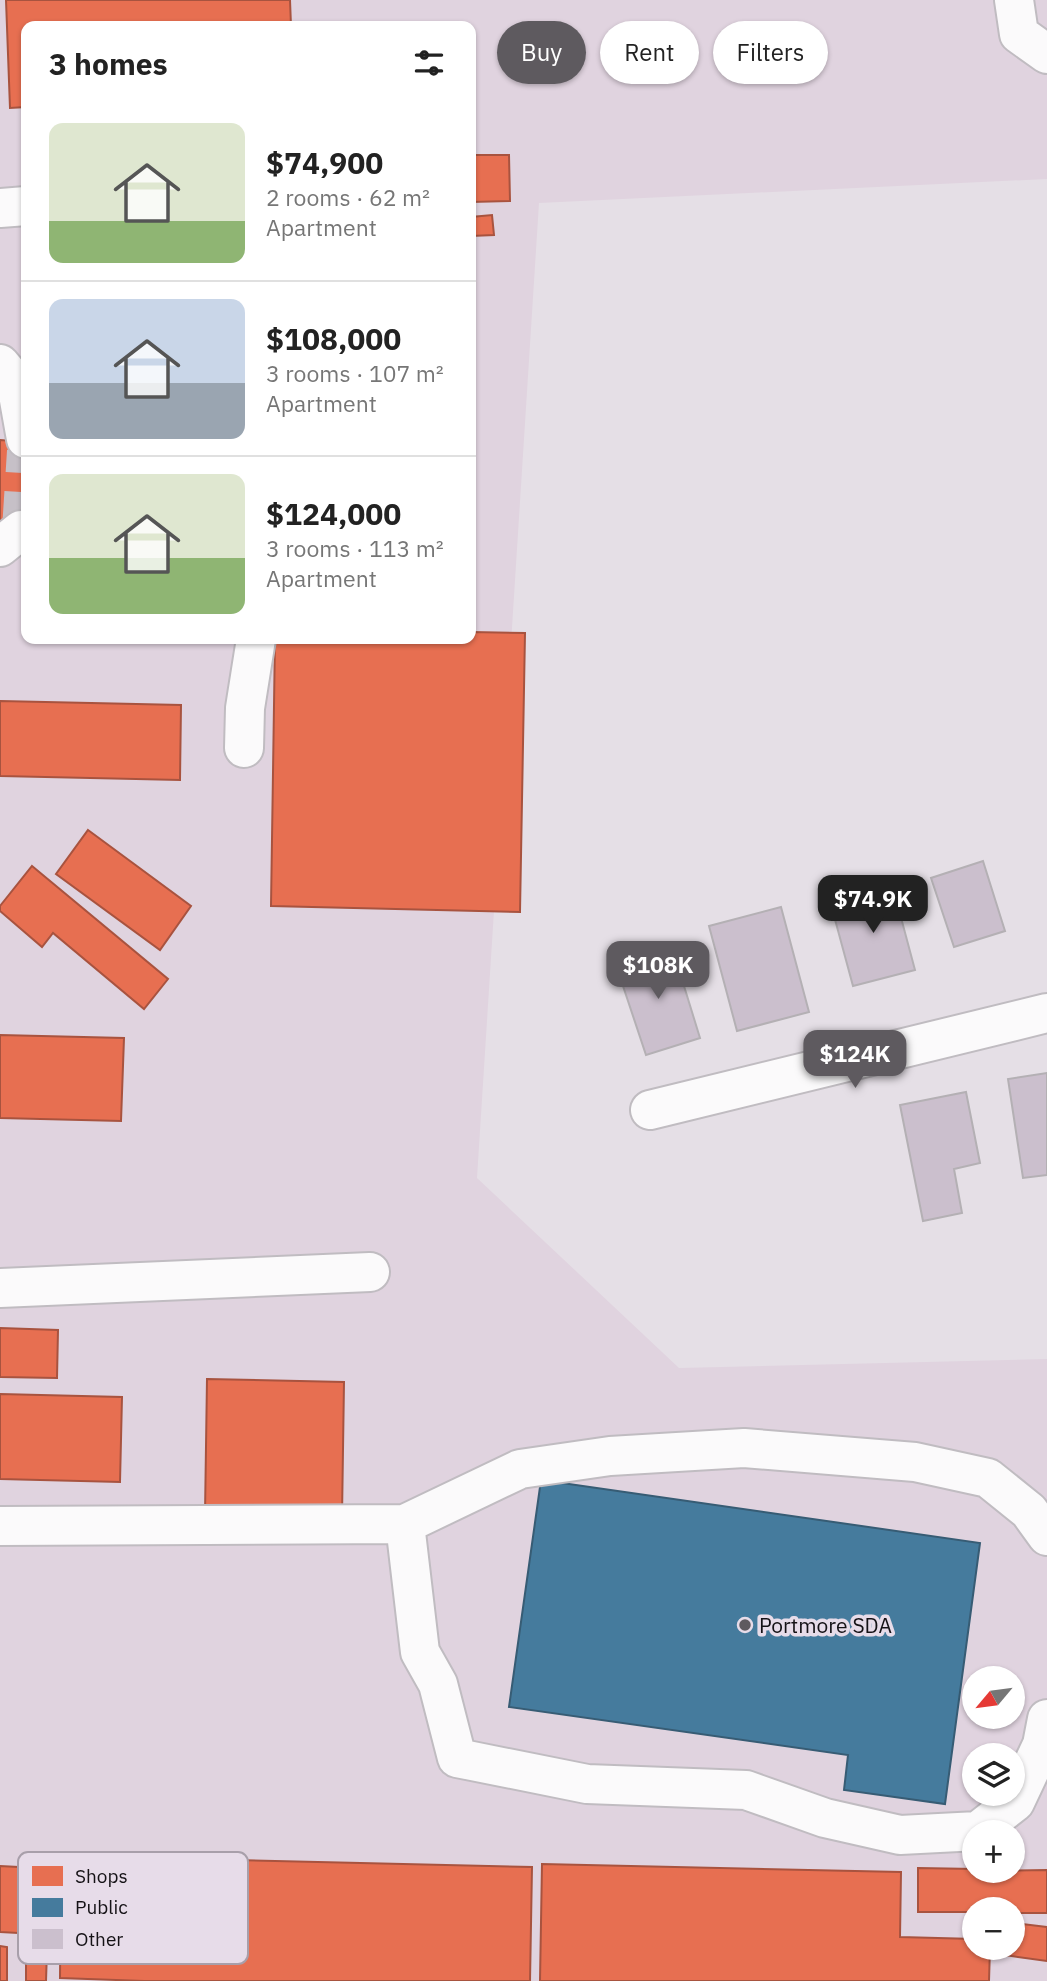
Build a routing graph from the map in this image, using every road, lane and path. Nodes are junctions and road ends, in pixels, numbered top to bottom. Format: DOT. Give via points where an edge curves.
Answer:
graph roads {
  1 [pos="1014,0"];
  2 [pos="1047,54"];
  3 [pos="21,206"];
  4 [pos="0,208"];
  5 [pos="0,364"];
  6 [pos="21,411"];
  7 [pos="255,644"];
  8 [pos="244,748"];
  9 [pos="1047,1013"];
  10 [pos="650,1110"];
  11 [pos="370,1272"];
  12 [pos="0,1288"];
  13 [pos="405,1524"];
  14 [pos="0,1526"];
  15 [pos="1047,1536"];
  16 [pos="1047,1719"];
  1 -- 2 [label="street" via="1019,34"];
  3 -- 4 [label="street"];
  5 -- 6 [label="street" via="16,383"];
  7 -- 8 [label="street"];
  9 -- 10 [label="street"];
  11 -- 12 [label="street"];
  13 -- 14 [label="street"];
  13 -- 15 [label="street" via="520,1469 610,1456 744,1448 915,1462 988,1478 1028,1511"];
  13 -- 16 [label="street" via="420,1652 438,1684 457,1758 587,1784 746,1790 824,1818 900,1835 978,1831 1015,1802 1042,1745"];
}
